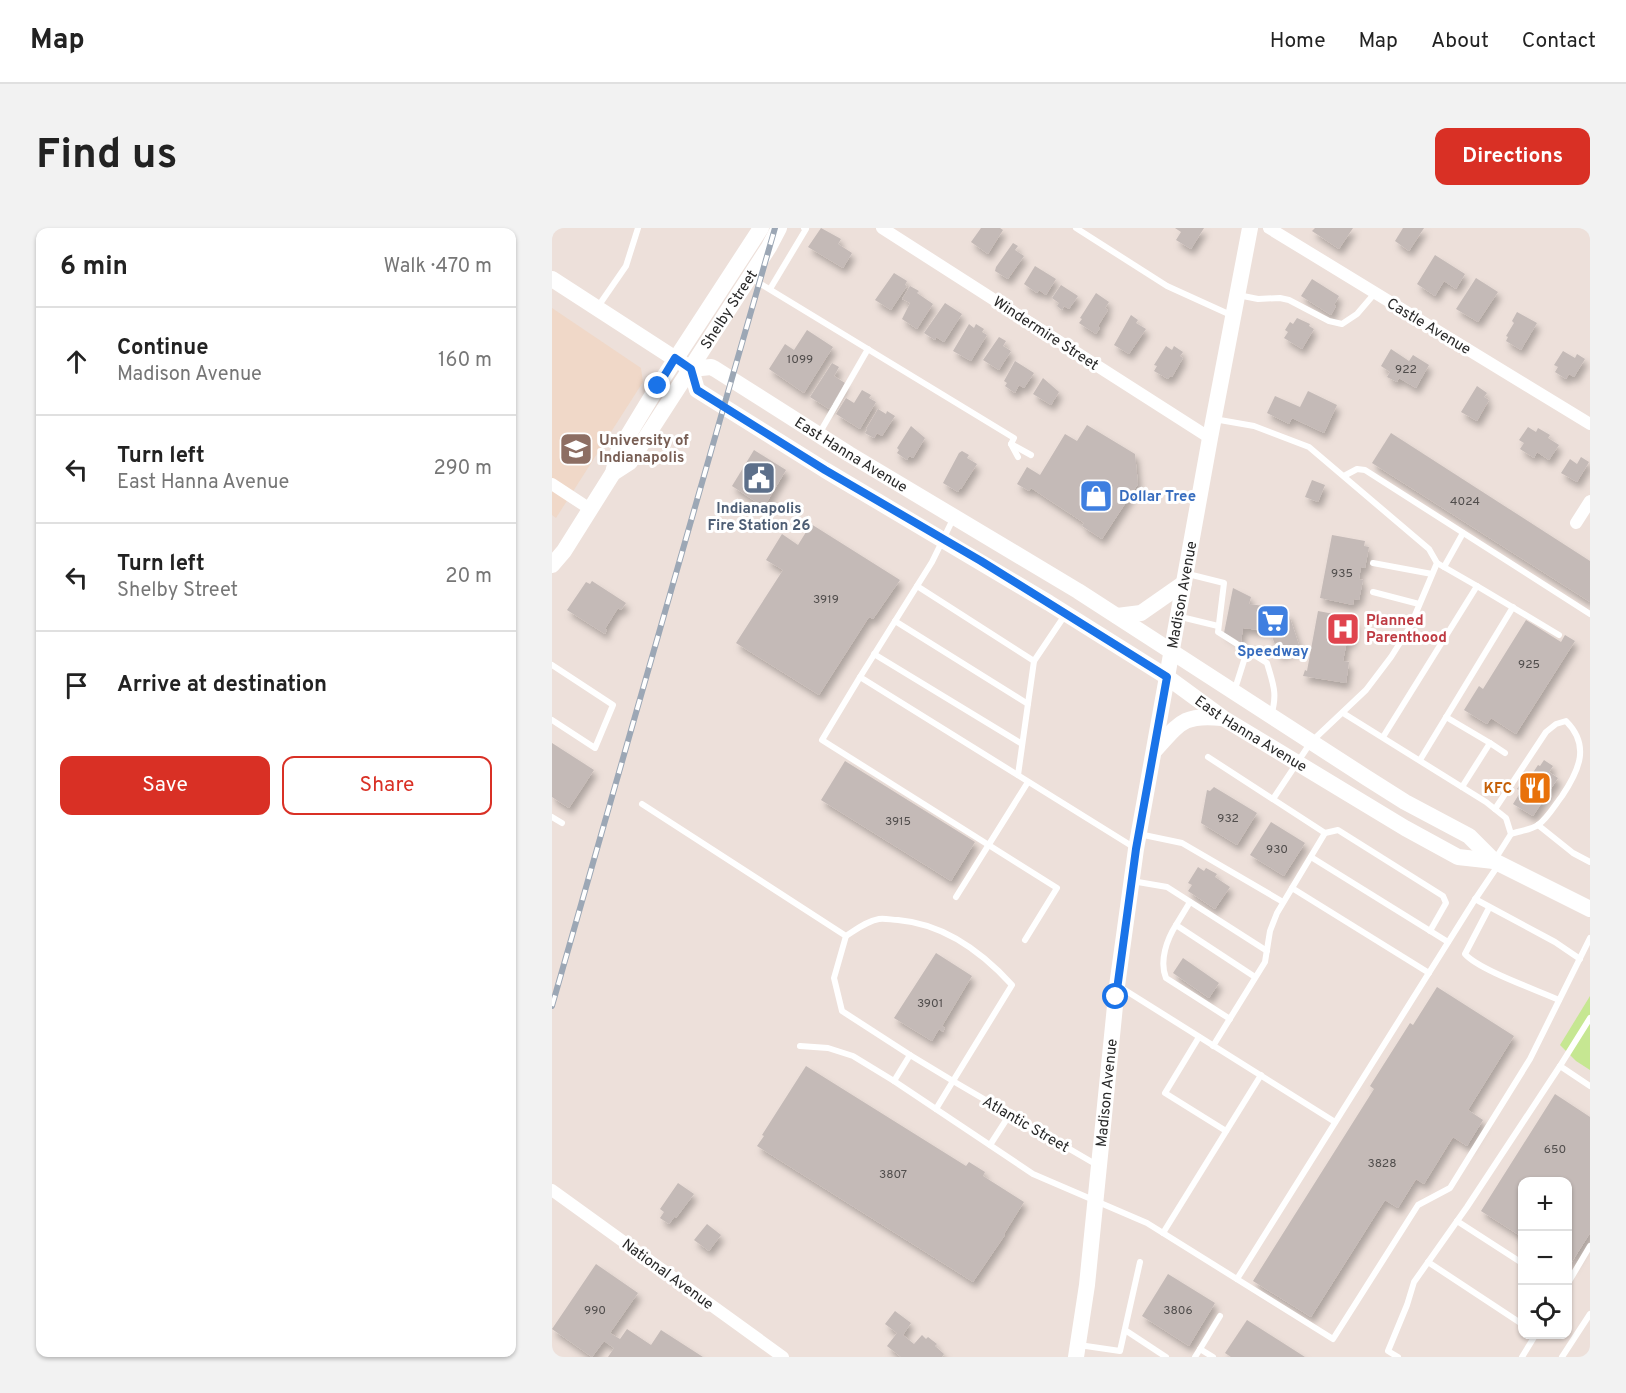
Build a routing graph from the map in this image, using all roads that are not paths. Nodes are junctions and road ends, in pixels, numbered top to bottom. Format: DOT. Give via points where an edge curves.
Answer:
graph roads {
  1 [pos="638,228"];
  2 [pos="761,228"];
  3 [pos="779,228"];
  4 [pos="804,228"];
  5 [pos="882,228"];
  6 [pos="1076,228"];
  7 [pos="1250,228"];
  8 [pos="1269,228"];
  9 [pos="750,277"];
  10 [pos="552,279"];
  11 [pos="770,289"];
  12 [pos="1375,293"];
  13 [pos="1238,295"];
  14 [pos="597,308"];
  15 [pos="1233,316"];
  16 [pos="868,349"];
  17 [pos="675,358"];
  18 [pos="691,369"];
  19 [pos="1214,419"];
  20 [pos="1590,424"];
  21 [pos="819,434"];
  22 [pos="1210,438"];
  23 [pos="1011,444"];
  24 [pos="1031,455"];
  25 [pos="1018,458"];
  26 [pos="613,473"];
  27 [pos="1344,477"];
  28 [pos="552,484"];
  29 [pos="1590,501"];
  30 [pos="590,509"];
  31 [pos="954,516"];
  32 [pos="1576,523"];
  33 [pos="1464,533"];
  34 [pos="942,538"];
  35 [pos="564,551"];
  36 [pos="1373,563"];
  37 [pos="1437,563"];
  38 [pos="552,565"];
  39 [pos="1444,567"];
  40 [pos="1432,574"];
  41 [pos="552,577"];
  42 [pos="1185,578"];
  43 [pos="916,586"];
  44 [pos="1477,586"];
  45 [pos="1373,592"];
  46 [pos="1419,604"];
  47 [pos="1513,607"];
  48 [pos="1066,613"];
  49 [pos="1590,614"];
  50 [pos="1117,616"];
  51 [pos="1178,616"];
  52 [pos="895,621"];
  53 [pos="1218,626"];
  54 [pos="1559,635"];
  55 [pos="1247,651"];
  56 [pos="1171,652"];
  57 [pos="874,654"];
  58 [pos="1034,661"];
  59 [pos="552,665"];
  60 [pos="860,677"];
  61 [pos="1167,677"];
  62 [pos="1234,692"];
  63 [pos="1028,704"];
  64 [pos="1343,713"];
  65 [pos="1271,716"];
  66 [pos="1446,717"];
  67 [pos="1223,718"];
  68 [pos="552,720"];
  69 [pos="1383,737"];
  70 [pos="1311,742"];
  71 [pos="1490,743"];
  72 [pos="1022,744"];
  73 [pos="1155,750"];
  74 [pos="1505,753"];
  75 [pos="1208,757"];
  76 [pos="1420,760"];
  77 [pos="1296,764"];
  78 [pos="1018,775"];
  79 [pos="1028,782"];
  80 [pos="1462,787"];
  81 [pos="1273,799"];
  82 [pos="642,804"];
  83 [pos="1496,809"];
  84 [pos="552,817"];
  85 [pos="562,823"];
  86 [pos="1538,825"];
  87 [pos="1325,833"];
  88 [pos="1511,834"];
  89 [pos="1138,842"];
  90 [pos="989,844"];
  91 [pos="1311,857"];
  92 [pos="1590,862"];
  93 [pos="1497,863"];
  94 [pos="1132,880"];
  95 [pos="1292,888"];
  96 [pos="956,897"];
  97 [pos="1475,899"];
  98 [pos="1190,902"];
  99 [pos="1283,902"];
  100 [pos="1489,908"];
  101 [pos="1590,909"];
  102 [pos="1176,925"];
  103 [pos="1430,931"];
  104 [pos="846,936"];
  105 [pos="1590,938"];
  106 [pos="1025,940"];
  107 [pos="1448,942"];
  108 [pos="1267,951"];
  109 [pos="1580,959"];
  110 [pos="1429,973"];
  111 [pos="1255,977"];
  112 [pos="1117,986"];
  113 [pos="1560,1000"];
  114 [pos="1590,1018"];
  115 [pos="1230,1019"];
  116 [pos="1199,1037"];
  117 [pos="800,1046"];
  118 [pos="1213,1046"];
  119 [pos="910,1055"];
  120 [pos="1560,1066"];
  121 [pos="1261,1076"];
  122 [pos="894,1081"];
  123 [pos="953,1081"];
  124 [pos="1590,1086"];
  125 [pos="936,1109"];
  126 [pos="1010,1114"];
  127 [pos="1335,1122"];
  128 [pos="1226,1131"];
  129 [pos="990,1145"];
  130 [pos="1100,1167"];
  131 [pos="552,1190"];
  132 [pos="1096,1200"];
  133 [pos="1457,1221"];
  134 [pos="1163,1233"];
  135 [pos="1590,1246"];
  136 [pos="1518,1260"];
  137 [pos="1140,1262"];
  138 [pos="1428,1262"];
  139 [pos="1572,1276"];
  140 [pos="1237,1279"];
  141 [pos="1590,1314"];
  142 [pos="1220,1316"];
  143 [pos="1518,1321"];
  144 [pos="1125,1330"];
  145 [pos="1533,1339"];
  146 [pos="1200,1349"];
  147 [pos="1077,1351"];
  148 [pos="1119,1354"];
  149 [pos="783,1357"];
  150 [pos="1166,1357"];
  151 [pos="1195,1357"];
  152 [pos="1214,1357"];
  153 [pos="1398,1357"];
  154 [pos="1522,1357"];
  155 [pos="1562,1357"];
  1 -- 14 [label="lane" via="626,266"];
  2 -- 17 [label="main road, Shelby Street"];
  3 -- 9 [label="main road, Shelby Street"];
  4 -- 11 [label="lane"];
  5 -- 22 [label="street, Windermire Street"];
  6 -- 15 [label="lane" via="1167,286"];
  7 -- 13 [label="main road, Madison Avenue"];
  8 -- 12 [label="street, Castle Avenue"];
  9 -- 11 [label="lane"];
  9 -- 18 [label="main road, Shelby Street"];
  10 -- 14 [label="main road, East Hanna Avenue"];
  11 -- 16 [label="lane"];
  12 -- 13 [label="lane" via="1349,321 1336,324 1294,301"];
  12 -- 20 [label="street, Castle Avenue"];
  13 -- 15 [label="main road, Madison Avenue"];
  14 -- 17 [label="main road, East Hanna Avenue"];
  15 -- 19 [label="main road, Madison Avenue"];
  16 -- 21 [label="lane"];
  16 -- 23 [label="lane" via="1014,438"];
  17 -- 18 [label="main road, East Hanna Avenue"];
  17 -- 26 [label="main road, Shelby Street" via="618,452"];
  18 -- 21 [label="main road, East Hanna Avenue" via="711,367"];
  18 -- 26 [label="main road, Shelby Street" via="630,462"];
  18 -- 34 [label="main road, East Hanna Avenue" via="697,390"];
  19 -- 22 [label="main road, Madison Avenue"];
  19 -- 27 [label="lane" via="1254,426 1309,447"];
  21 -- 31 [label="main road, East Hanna Avenue"];
  22 -- 42 [label="main road, Madison Avenue"];
  23 -- 24 [label="lane"];
  23 -- 25 [label="lane"];
  26 -- 30 [label="main road, Shelby Street"];
  27 -- 33 [label="lane" via="1357,469 1365,470"];
  27 -- 37 [label="lane" via="1429,549"];
  28 -- 30 [label="street"];
  29 -- 32 [label="street"];
  30 -- 35 [label="main road, Shelby Street"];
  31 -- 34 [label="lane"];
  31 -- 50 [label="main road, East Hanna Avenue"];
  33 -- 39 [label="lane"];
  33 -- 49 [label="lane"];
  34 -- 43 [label="lane"];
  34 -- 48 [label="main road, East Hanna Avenue"];
  35 -- 38 [label="main road, Shelby Street"];
  35 -- 41 [label="main road, Shelby Street"];
  36 -- 40 [label="lane"];
  37 -- 39 [label="lane"];
  37 -- 40 [label="lane"];
  39 -- 44 [label="lane"];
  40 -- 46 [label="lane"];
  42 -- 50 [label="main road" via="1141,613"];
  42 -- 51 [label="main road, Madison Avenue"];
  42 -- 53 [label="lane" via="1224,583"];
  43 -- 52 [label="lane"];
  43 -- 58 [label="lane"];
  44 -- 47 [label="lane"];
  44 -- 69 [label="lane"];
  45 -- 46 [label="lane"];
  46 -- 64 [label="lane" via="1391,657"];
  47 -- 54 [label="lane"];
  47 -- 66 [label="lane"];
  48 -- 58 [label="lane"];
  48 -- 61 [label="main road, East Hanna Avenue"];
  50 -- 56 [label="main road, East Hanna Avenue"];
  51 -- 53 [label="lane"];
  51 -- 56 [label="main road, Madison Avenue"];
  52 -- 57 [label="lane"];
  52 -- 63 [label="lane"];
  53 -- 55 [label="lane" via="1220,635"];
  55 -- 62 [label="lane"];
  55 -- 65 [label="lane" via="1268,663 1276,701"];
  56 -- 61 [label="main road, Madison Avenue"];
  56 -- 62 [label="main road, East Hanna Avenue"];
  57 -- 60 [label="lane"];
  57 -- 72 [label="lane"];
  58 -- 63 [label="lane"];
  59 -- 68 [label="lane" via="612,705 595,748"];
  60 -- 78 [label="lane"];
  60 -- 90 [label="lane" via="822,740"];
  61 -- 67 [label="main road, East Hanna Avenue"];
  61 -- 73 [label="main road, Madison Avenue"];
  62 -- 65 [label="main road, East Hanna Avenue"];
  63 -- 72 [label="lane"];
  64 -- 69 [label="lane"];
  64 -- 70 [label="lane"];
  65 -- 70 [label="main road, East Hanna Avenue"];
  66 -- 71 [label="lane"];
  66 -- 76 [label="lane"];
  67 -- 73 [label="main road" via="1199,716 1187,720"];
  67 -- 77 [label="main road, East Hanna Avenue"];
  69 -- 76 [label="lane"];
  70 -- 77 [label="lane"];
  70 -- 93 [label="main road, East Hanna Avenue" via="1469,836"];
  71 -- 74 [label="lane"];
  71 -- 80 [label="lane"];
  72 -- 78 [label="lane"];
  73 -- 89 [label="main road, Madison Avenue"];
  75 -- 81 [label="lane"];
  76 -- 80 [label="lane"];
  77 -- 81 [label="lane"];
  77 -- 93 [label="main road, East Hanna Avenue" via="1458,856"];
  78 -- 79 [label="lane"];
  79 -- 89 [label="lane"];
  79 -- 90 [label="lane"];
  80 -- 83 [label="lane"];
  81 -- 87 [label="lane"];
  82 -- 104 [label="lane"];
  83 -- 86 [label="lane" via="1546,732 1566,721 1579,730 1585,744 1583,764"];
  83 -- 88 [label="lane" via="1506,818"];
  84 -- 85 [label="lane"];
  86 -- 88 [label="lane"];
  86 -- 92 [label="lane"];
  87 -- 91 [label="lane"];
  87 -- 103 [label="lane" via="1338,830 1443,896 1446,903"];
  88 -- 93 [label="lane"];
  89 -- 94 [label="main road, Madison Avenue"];
  89 -- 99 [label="lane" via="1182,843"];
  90 -- 96 [label="lane"];
  90 -- 106 [label="lane" via="1057,888"];
  91 -- 95 [label="lane"];
  91 -- 103 [label="lane"];
  93 -- 97 [label="lane"];
  93 -- 101 [label="main road, East Hanna Avenue"];
  94 -- 98 [label="lane" via="1167,887"];
  94 -- 112 [label="main road, Madison Avenue"];
  95 -- 99 [label="lane"];
  95 -- 110 [label="lane"];
  97 -- 100 [label="lane"];
  97 -- 107 [label="lane"];
  98 -- 102 [label="lane"];
  98 -- 108 [label="lane"];
  99 -- 108 [label="lane" via="1270,931"];
  100 -- 109 [label="lane"];
  100 -- 113 [label="lane" via="1465,954 1488,969"];
  102 -- 111 [label="lane"];
  102 -- 115 [label="lane" via="1169,937 1162,969 1166,978"];
  103 -- 107 [label="lane"];
  104 -- 119 [label="lane" via="834,978 842,1011"];
  104 -- 123 [label="lane" via="863,924 880,919 909,921 944,931 992,963 1012,985"];
  105 -- 109 [label="lane"];
  107 -- 110 [label="lane"];
  108 -- 111 [label="lane"];
  109 -- 113 [label="lane"];
  110 -- 127 [label="lane"];
  111 -- 115 [label="lane"];
  112 -- 116 [label="lane"];
  112 -- 130 [label="main road, Madison Avenue"];
  113 -- 140 [label="lane" via="1530,1059 1450,1188 1418,1205 1333,1339"];
  114 -- 120 [label="lane"];
  115 -- 118 [label="lane"];
  116 -- 118 [label="lane"];
  116 -- 128 [label="lane" via="1165,1093"];
  117 -- 122 [label="lane" via="828,1048 853,1056"];
  118 -- 121 [label="lane"];
  119 -- 122 [label="lane"];
  119 -- 123 [label="lane"];
  120 -- 124 [label="lane"];
  120 -- 133 [label="lane"];
  121 -- 127 [label="lane"];
  121 -- 128 [label="lane"];
  122 -- 125 [label="lane"];
  123 -- 125 [label="lane"];
  123 -- 126 [label="lane, Atlantic Street"];
  125 -- 129 [label="lane"];
  126 -- 129 [label="lane"];
  126 -- 130 [label="lane, Atlantic Street"];
  127 -- 140 [label="lane"];
  128 -- 134 [label="lane"];
  129 -- 132 [label="lane" via="1033,1174"];
  130 -- 132 [label="main road, Madison Avenue"];
  131 -- 149 [label="street, National Avenue"];
  132 -- 134 [label="lane"];
  132 -- 147 [label="main road, Madison Avenue"];
  133 -- 136 [label="lane"];
  133 -- 138 [label="lane"];
  134 -- 140 [label="lane"];
  135 -- 139 [label="lane"];
  137 -- 144 [label="lane"];
  138 -- 143 [label="lane"];
  138 -- 153 [label="lane" via="1414,1282 1388,1351"];
  141 -- 155 [label="lane"];
  142 -- 146 [label="lane"];
  144 -- 148 [label="lane"];
  144 -- 150 [label="lane"];
  145 -- 154 [label="lane"];
  146 -- 151 [label="lane"];
  146 -- 152 [label="lane"];
  147 -- 148 [label="lane"];
}
